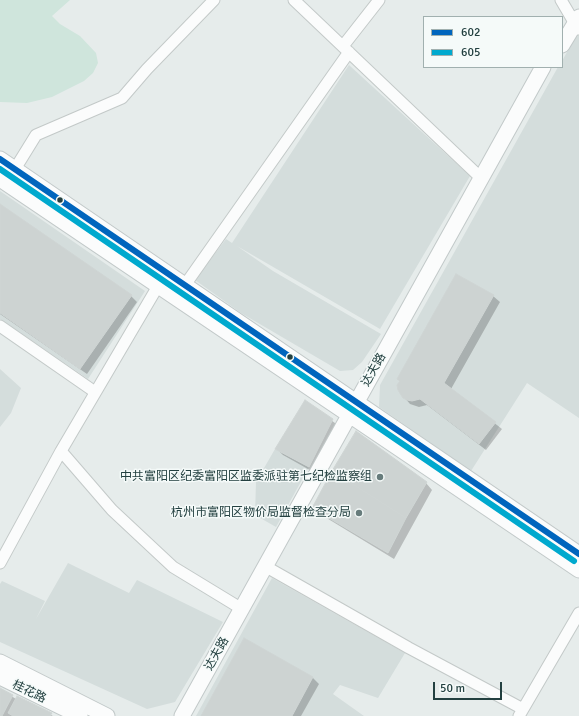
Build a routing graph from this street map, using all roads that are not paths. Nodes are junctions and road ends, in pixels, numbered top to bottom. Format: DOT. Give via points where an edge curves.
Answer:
graph roads {
  1 [pos="214,0"];
  2 [pos="294,0"];
  3 [pos="379,0"];
  4 [pos="561,0"];
  5 [pos="577,19"];
  6 [pos="563,33"];
  7 [pos="563,42"];
  8 [pos="346,49"];
  9 [pos="542,68"];
  10 [pos="548,68"];
  11 [pos="0,159"];
  12 [pos="15,169"];
  13 [pos="481,178"];
  14 [pos="0,179"];
  15 [pos="185,285"];
  16 [pos="158,286"];
  17 [pos="0,326"];
  18 [pos="95,392"];
  19 [pos="356,411"];
  20 [pos="61,451"];
  21 [pos="579,554"];
  22 [pos="0,562"];
  23 [pos="270,568"];
  24 [pos="579,570"];
  25 [pos="242,609"];
  26 [pos="579,613"];
  27 [pos="0,662"];
  28 [pos="0,677"];
  29 [pos="521,713"];
  30 [pos="80,716"];
  31 [pos="107,716"];
  32 [pos="182,716"];
  33 [pos="190,716"];
  1 -- 12 [label="street" via="122,98 36,135"];
  2 -- 8 [label="street"];
  3 -- 8 [label="street"];
  4 -- 5 [label="street"];
  5 -- 6 [label="main road"];
  5 -- 7 [label="main road"];
  8 -- 13 [label="street"];
  8 -- 15 [label="street"];
  9 -- 13 [label="main road, 达夫路"];
  10 -- 19 [label="main road, 达夫路"];
  11 -- 12 [label="main road"];
  12 -- 15 [label="main road"];
  13 -- 19 [label="main road, 达夫路"];
  14 -- 16 [label="main road"];
  15 -- 19 [label="main road"];
  16 -- 18 [label="street"];
  16 -- 19 [label="main road"];
  17 -- 18 [label="street"];
  18 -- 20 [label="street"];
  19 -- 21 [label="main road"];
  19 -- 23 [label="main road, 达夫路"];
  19 -- 24 [label="main road"];
  19 -- 25 [label="main road, 达夫路"];
  20 -- 22 [label="street"];
  20 -- 25 [label="street" via="112,510 174,567"];
  23 -- 29 [label="street"];
  23 -- 33 [label="main road, 达夫路"];
  25 -- 32 [label="main road, 达夫路"];
  26 -- 29 [label="street"];
  27 -- 31 [label="main road"];
  28 -- 30 [label="main road, 桂花路"];
}
